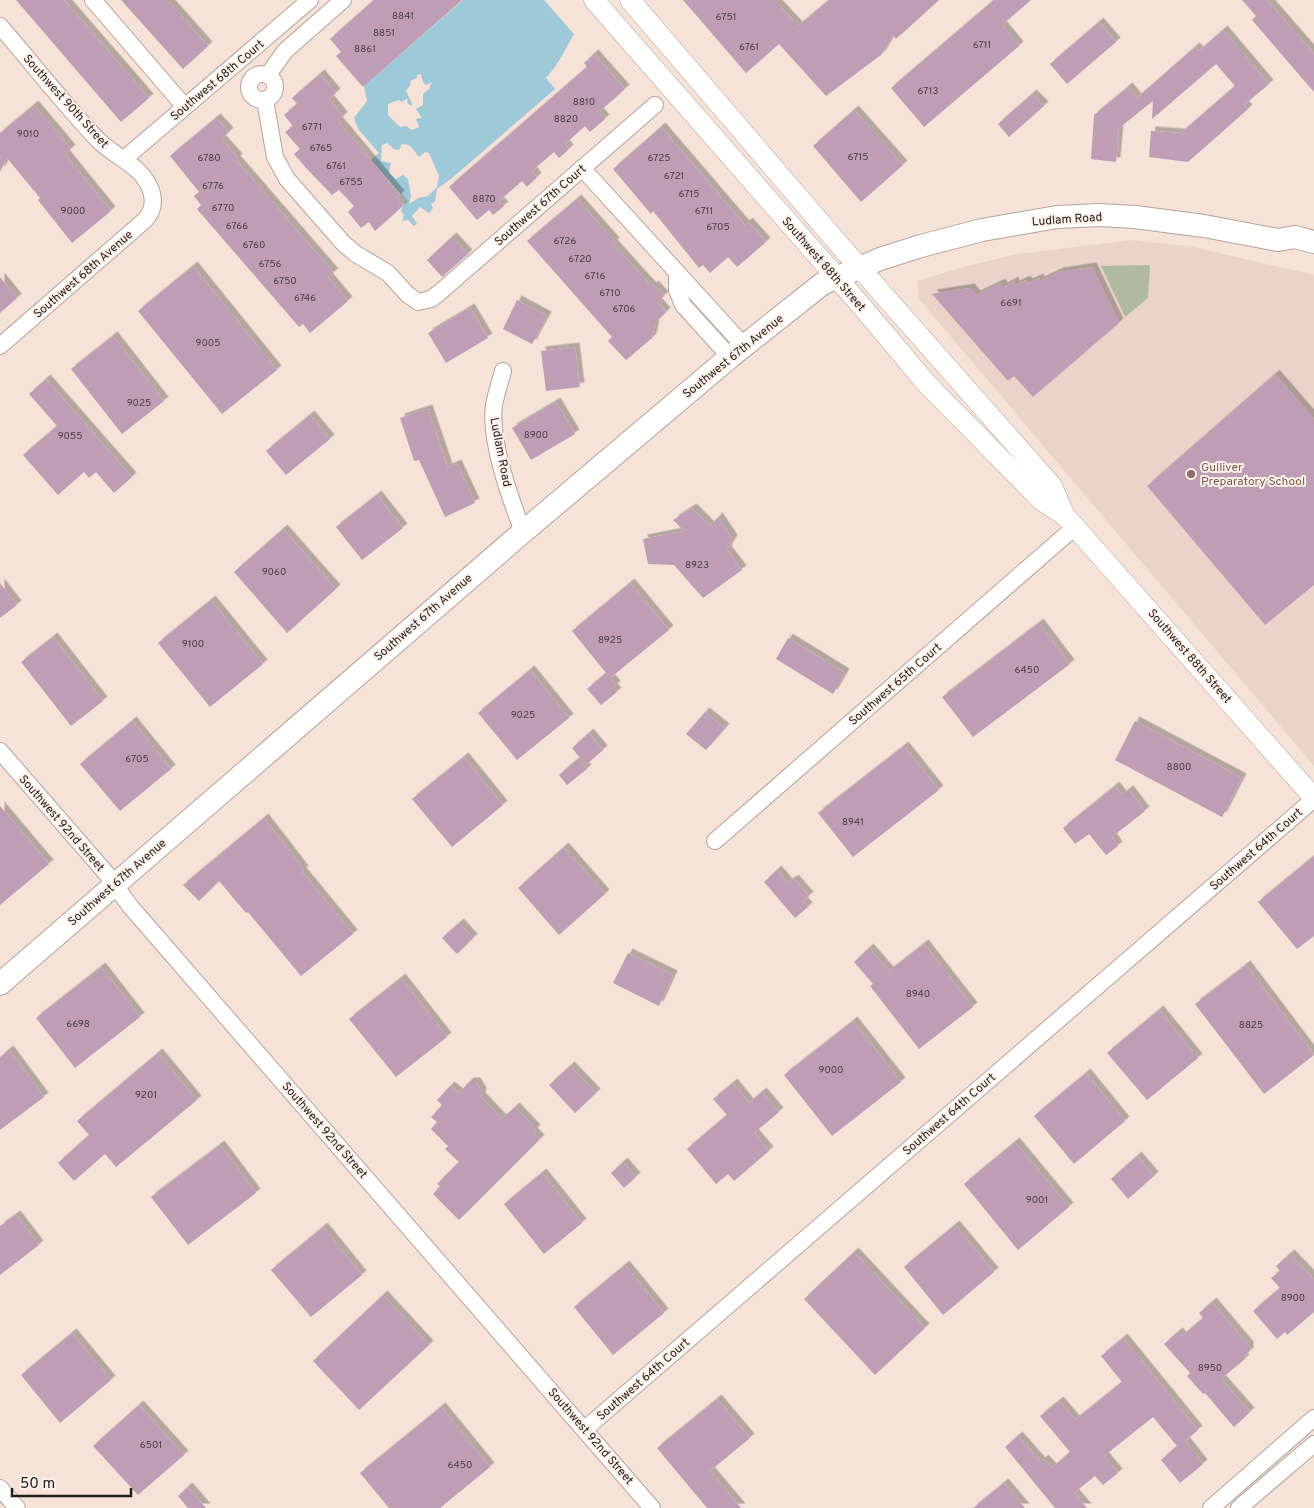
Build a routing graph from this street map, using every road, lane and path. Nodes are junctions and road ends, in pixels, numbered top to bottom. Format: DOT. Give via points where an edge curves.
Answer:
graph roads {
  1 [pos="93,0"];
  2 [pos="310,0"];
  3 [pos="343,0"];
  4 [pos="594,0"];
  5 [pos="630,0"];
  6 [pos="0,26"];
  7 [pos="663,38"];
  8 [pos="640,52"];
  9 [pos="226,73"];
  10 [pos="268,75"];
  11 [pos="249,88"];
  12 [pos="265,100"];
  13 [pos="655,104"];
  14 [pos="185,107"];
  15 [pos="124,159"];
  16 [pos="582,168"];
  17 [pos="153,195"];
  18 [pos="1278,240"];
  19 [pos="1314,242"];
  20 [pos="1314,256"];
  21 [pos="859,267"];
  22 [pos="836,277"];
  23 [pos="0,346"];
  24 [pos="737,352"];
  25 [pos="503,371"];
  26 [pos="1070,521"];
  27 [pos="523,532"];
  28 [pos="0,751"];
  29 [pos="1314,798"];
  30 [pos="715,841"];
  31 [pos="115,885"];
  32 [pos="0,984"];
  33 [pos="1314,1418"];
  34 [pos="585,1429"];
  35 [pos="1314,1444"];
  36 [pos="0,1488"];
  37 [pos="17,1508"];
  38 [pos="652,1508"];
  39 [pos="1211,1508"];
  40 [pos="1239,1508"];
  1 -- 14 [label="street"];
  2 -- 9 [label="street, Southwest 68th Court"];
  3 -- 10 [label="street" via="285,51"];
  4 -- 8 [label="street, Southwest 88th Street"];
  5 -- 7 [label="street, Southwest 88th Street"];
  6 -- 15 [label="street, Southwest 90th Street" via="98,140"];
  7 -- 8 [label="street"];
  7 -- 21 [label="street, Southwest 88th Street"];
  8 -- 22 [label="street, Southwest 88th Street"];
  9 -- 11 [label="street" via="233,81"];
  9 -- 14 [label="street, Southwest 68th Court"];
  10 -- 11 [label="street" via="255,76"];
  10 -- 12 [label="street" via="276,89"];
  11 -- 12 [label="street" via="253,96"];
  12 -- 16 [label="street, Southwest 67th Court" via="275,157 287,179 344,244 388,272 413,300 424,302 439,293"];
  13 -- 16 [label="street, Southwest 67th Court"];
  14 -- 15 [label="street, Southwest 68th Court"];
  15 -- 17 [label="street, Southwest 90th Street" via="139,172"];
  16 -- 24 [label="street" via="677,275 677,290 683,305"];
  17 -- 23 [label="street, Southwest 68th Avenue" via="151,214 145,220"];
  18 -- 19 [label="main road, Ludlam Road" via="1295,238"];
  18 -- 20 [label="main road, Ludlam Road" via="1293,251"];
  18 -- 21 [label="main road, Ludlam Road" via="1152,218 1057,217 940,241"];
  21 -- 22 [label="main road, Southwest 67th Avenue"];
  21 -- 26 [label="street, Southwest 88th Street" via="1052,486"];
  22 -- 24 [label="main road, Southwest 67th Avenue" via="814,289"];
  22 -- 26 [label="street, Southwest 88th Street" via="951,409 1041,500"];
  24 -- 27 [label="main road, Southwest 67th Avenue"];
  25 -- 27 [label="street, Ludlam Road" via="494,404 494,425 510,496"];
  26 -- 29 [label="street, Southwest 88th Street"];
  26 -- 30 [label="street, Southwest 65th Court"];
  27 -- 31 [label="main road, Southwest 67th Avenue"];
  28 -- 31 [label="street, Southwest 92nd Street"];
  29 -- 34 [label="street, Southwest 64th Court"];
  31 -- 32 [label="main road, Southwest 67th Avenue"];
  31 -- 34 [label="street, Southwest 92nd Street"];
  33 -- 39 [label="street"];
  34 -- 38 [label="street, Southwest 92nd Street"];
  35 -- 40 [label="street"];
  36 -- 37 [label="street"];
}
